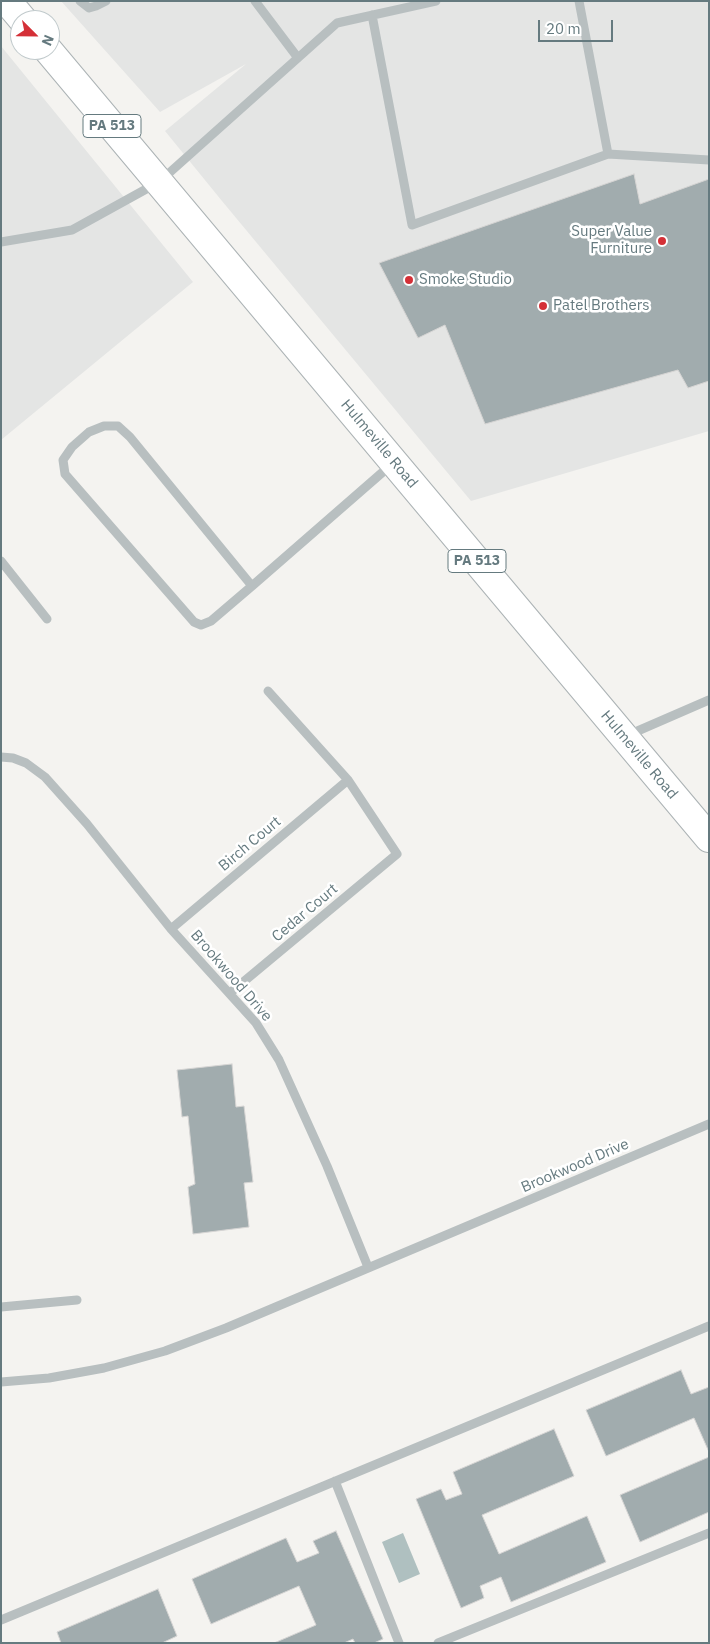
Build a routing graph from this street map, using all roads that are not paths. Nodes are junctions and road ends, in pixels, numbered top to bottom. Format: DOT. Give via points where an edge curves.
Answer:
graph roads {
  1 [pos="80,1"];
  2 [pos="106,1"];
  3 [pos="255,1"];
  4 [pos="436,1"];
  5 [pos="580,1"];
  6 [pos="396,6"];
  7 [pos="372,15"];
  8 [pos="298,58"];
  9 [pos="56,60"];
  10 [pos="608,154"];
  11 [pos="709,160"];
  12 [pos="159,182"];
  13 [pos="1,242"];
  14 [pos="394,462"];
  15 [pos="1,561"];
  16 [pos="252,586"];
  17 [pos="47,619"];
  18 [pos="268,691"];
  19 [pos="709,700"];
  20 [pos="624,737"];
  21 [pos="1,757"];
  22 [pos="348,780"];
  23 [pos="709,838"];
  24 [pos="171,929"];
  25 [pos="230,993"];
  26 [pos="709,1124"];
  27 [pos="368,1267"];
  28 [pos="77,1300"];
  29 [pos="1,1307"];
  30 [pos="709,1326"];
  31 [pos="1,1382"];
  32 [pos="335,1480"];
  33 [pos="709,1533"];
  34 [pos="1,1620"];
  35 [pos="399,1643"];
  36 [pos="438,1643"];
  1 -- 2 [label="street" via="89,8"];
  3 -- 8 [label="street"];
  4 -- 6 [label="street"];
  5 -- 10 [label="street"];
  6 -- 7 [label="street"];
  7 -- 8 [label="street" via="337,23"];
  7 -- 10 [label="street" via="412,225"];
  8 -- 12 [label="street"];
  9 -- 12 [label="main road, Hulmeville Road / PA 513"];
  10 -- 11 [label="street"];
  12 -- 13 [label="street" via="72,230"];
  12 -- 14 [label="main road, Hulmeville Road / PA 513"];
  14 -- 16 [label="street"];
  14 -- 20 [label="main road, Hulmeville Road / PA 513"];
  15 -- 17 [label="street"];
  16 -- 16 [label="street" via="118,426 104,426 89,432 72,447 63,460 65,474 194,622 201,625 211,621"];
  18 -- 22 [label="street"];
  19 -- 20 [label="street"];
  20 -- 23 [label="main road, Hulmeville Road / PA 513"];
  21 -- 24 [label="street, Brookwood Drive" via="26,763 45,777"];
  22 -- 24 [label="street, Birch Court"];
  22 -- 25 [label="street, Cedar Court" via="397,854"];
  24 -- 25 [label="street, Brookwood Drive"];
  25 -- 27 [label="street, Brookwood Drive" via="256,1023 279,1060"];
  26 -- 27 [label="street, Brookwood Drive"];
  27 -- 31 [label="street, Brookwood Drive" via="165,1351 104,1368 49,1378"];
  28 -- 29 [label="street"];
  30 -- 32 [label="street"];
  32 -- 34 [label="street"];
  32 -- 35 [label="street"];
  33 -- 36 [label="street"];
}
